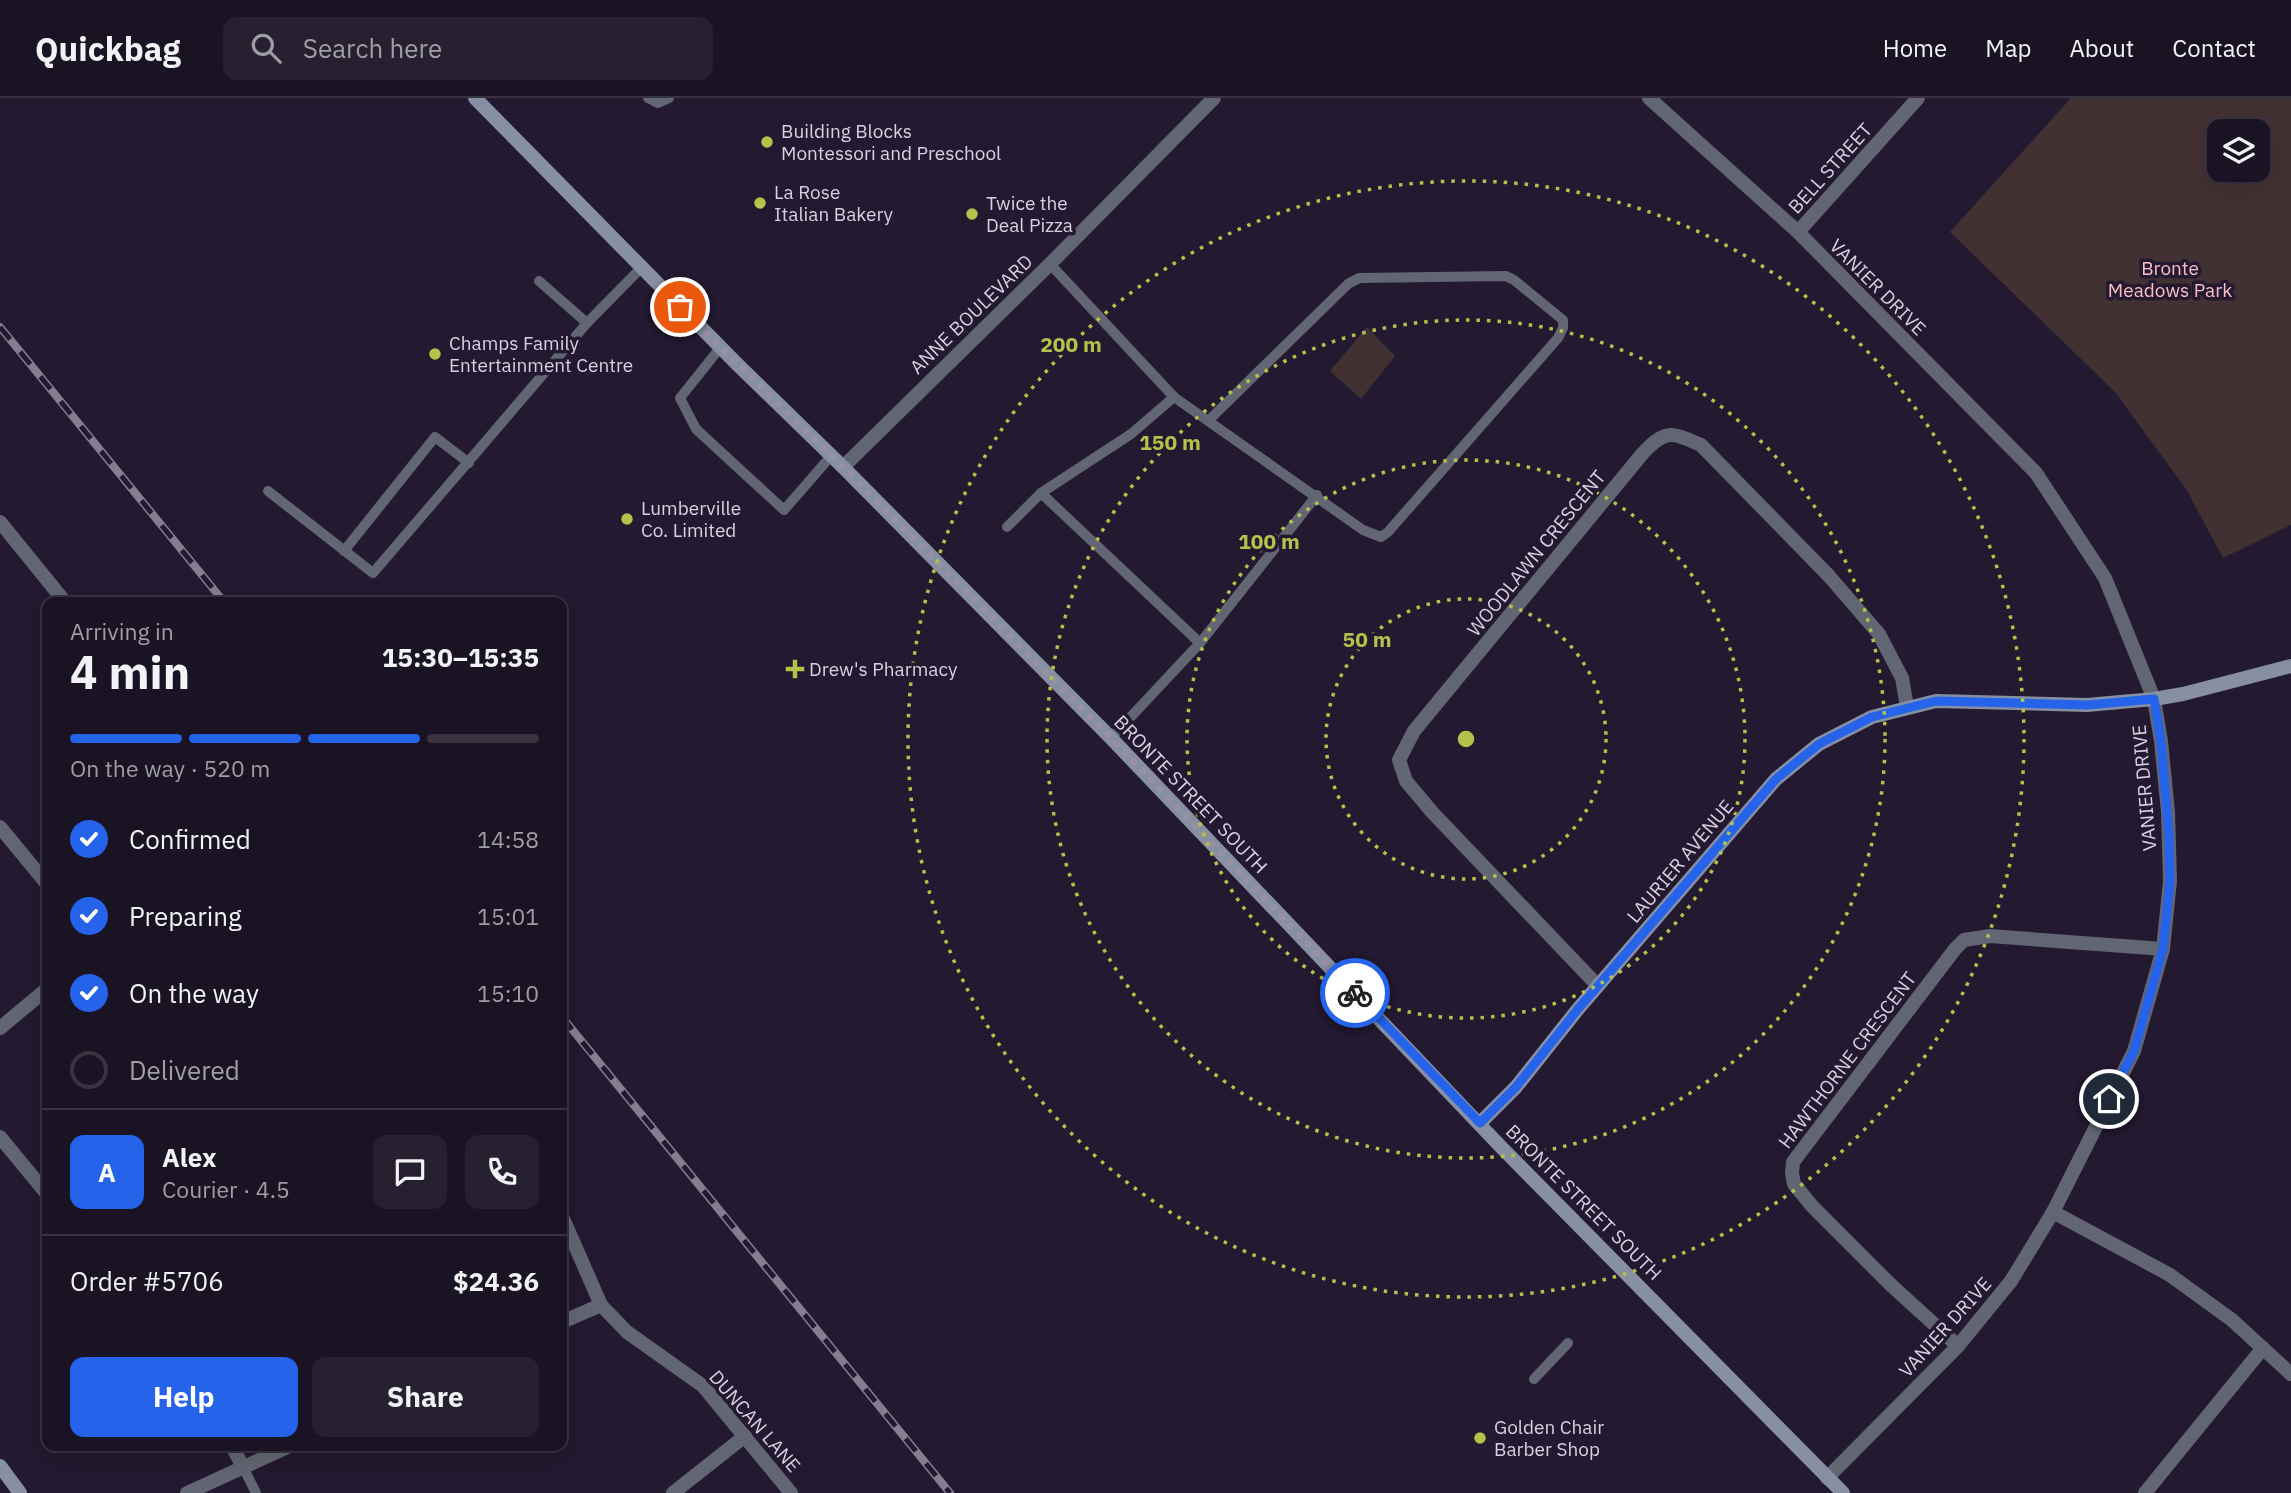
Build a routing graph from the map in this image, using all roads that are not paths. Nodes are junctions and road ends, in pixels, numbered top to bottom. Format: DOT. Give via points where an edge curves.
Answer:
graph roads {
  1 [pos="475,98"];
  2 [pos="648,98"];
  3 [pos="669,98"];
  4 [pos="1649,98"];
  5 [pos="1918,98"];
  6 [pos="1204,101"];
  7 [pos="1798,232"];
  8 [pos="1050,264"];
  9 [pos="641,268"];
  10 [pos="539,281"];
  11 [pos="587,323"];
  12 [pos="720,348"];
  13 [pos="1174,397"];
  14 [pos="1209,420"];
  15 [pos="831,456"];
  16 [pos="469,463"];
  17 [pos="843,467"];
  18 [pos="268,491"];
  19 [pos="1041,493"];
  20 [pos="1317,495"];
  21 [pos="0,522"];
  22 [pos="1007,527"];
  23 [pos="344,551"];
  24 [pos="61,597"];
  25 [pos="1200,643"];
  26 [pos="2291,666"];
  27 [pos="2154,699"];
  28 [pos="1907,707"];
  29 [pos="1111,738"];
  30 [pos="0,827"];
  31 [pos="42,878"];
  32 [pos="2163,949"];
  33 [pos="1598,986"];
  34 [pos="42,993"];
  35 [pos="0,1028"];
  36 [pos="1480,1123"];
  37 [pos="0,1136"];
  38 [pos="42,1188"];
  39 [pos="2053,1212"];
  40 [pos="567,1227"];
  41 [pos="601,1305"];
  42 [pos="567,1320"];
  43 [pos="1568,1343"];
  44 [pos="1958,1346"];
  45 [pos="2263,1348"];
  46 [pos="2291,1374"];
  47 [pos="1534,1379"];
  48 [pos="745,1436"];
  49 [pos="235,1451"];
  50 [pos="279,1451"];
  51 [pos="0,1466"];
  52 [pos="243,1467"];
  53 [pos="1827,1478"];
  54 [pos="20,1493"];
  55 [pos="187,1493"];
  56 [pos="256,1493"];
  57 [pos="673,1493"];
  58 [pos="792,1493"];
  59 [pos="1843,1493"];
  60 [pos="2145,1493"];
  1 -- 9 [label="main road, BRONTE STREET SOUTH"];
  2 -- 3 [label="lane" via="658,103"];
  4 -- 7 [label="street, VANIER DRIVE"];
  5 -- 7 [label="street, BELL STREET"];
  6 -- 8 [label="street, ANNE BOULEVARD"];
  7 -- 27 [label="street, VANIER DRIVE" via="2036,473 2105,578"];
  8 -- 13 [label="lane"];
  8 -- 17 [label="street, ANNE BOULEVARD"];
  9 -- 11 [label="lane"];
  9 -- 12 [label="main road, BRONTE STREET SOUTH"];
  10 -- 11 [label="lane"];
  11 -- 16 [label="lane"];
  12 -- 15 [label="main road, BRONTE STREET SOUTH"];
  12 -- 15 [label="lane" via="680,398 696,429 784,510"];
  13 -- 14 [label="lane"];
  13 -- 19 [label="lane" via="1131,434"];
  14 -- 20 [label="lane"];
  14 -- 20 [label="lane" via="1359,278 1506,276 1563,320 1558,338 1381,537"];
  15 -- 17 [label="main road, BRONTE STREET SOUTH"];
  16 -- 23 [label="lane" via="373,573"];
  16 -- 23 [label="lane" via="435,437"];
  17 -- 29 [label="main road, BRONTE STREET SOUTH"];
  18 -- 23 [label="lane"];
  19 -- 22 [label="lane"];
  19 -- 25 [label="lane"];
  20 -- 25 [label="lane"];
  21 -- 24 [label="street"];
  25 -- 29 [label="lane"];
  26 -- 27 [label="main road, LAURIER AVENUE"];
  27 -- 28 [label="main road, LAURIER AVENUE" via="2087,705 1936,701"];
  27 -- 32 [label="street, VANIER DRIVE" via="2169,839"];
  28 -- 33 [label="main road, LAURIER AVENUE" via="1872,717 1819,744 1776,779"];
  28 -- 33 [label="street, WOODLAWN CRESCENT" via="1902,678 1879,634 1829,576 1701,445 1674,433 1658,437 1414,731 1399,760 1406,781 1432,812"];
  29 -- 36 [label="main road, BRONTE STREET SOUTH"];
  30 -- 31 [label="street"];
  32 -- 39 [label="street, VANIER DRIVE" via="2134,1051"];
  32 -- 44 [label="street, HAWTHORNE CRESCENT" via="1990,936 1964,940 1793,1162 1794,1184 1812,1206"];
  33 -- 36 [label="main road, LAURIER AVENUE" via="1516,1087"];
  34 -- 35 [label="street"];
  36 -- 53 [label="main road, BRONTE STREET SOUTH"];
  37 -- 38 [label="street"];
  39 -- 44 [label="street, VANIER DRIVE" via="2011,1281"];
  39 -- 45 [label="street" via="2170,1275"];
  40 -- 41 [label="street, DUNCAN LANE"];
  41 -- 42 [label="street"];
  41 -- 48 [label="street, DUNCAN LANE" via="644,1346 703,1386"];
  43 -- 47 [label="lane"];
  44 -- 53 [label="street, VANIER DRIVE"];
  45 -- 46 [label="street"];
  45 -- 60 [label="street"];
  48 -- 57 [label="street"];
  48 -- 58 [label="street, DUNCAN LANE"];
  49 -- 52 [label="street"];
  50 -- 52 [label="street"];
  51 -- 54 [label="main road"];
  52 -- 55 [label="street"];
  52 -- 56 [label="lane"];
  53 -- 59 [label="main road, BRONTE STREET SOUTH"];
}
